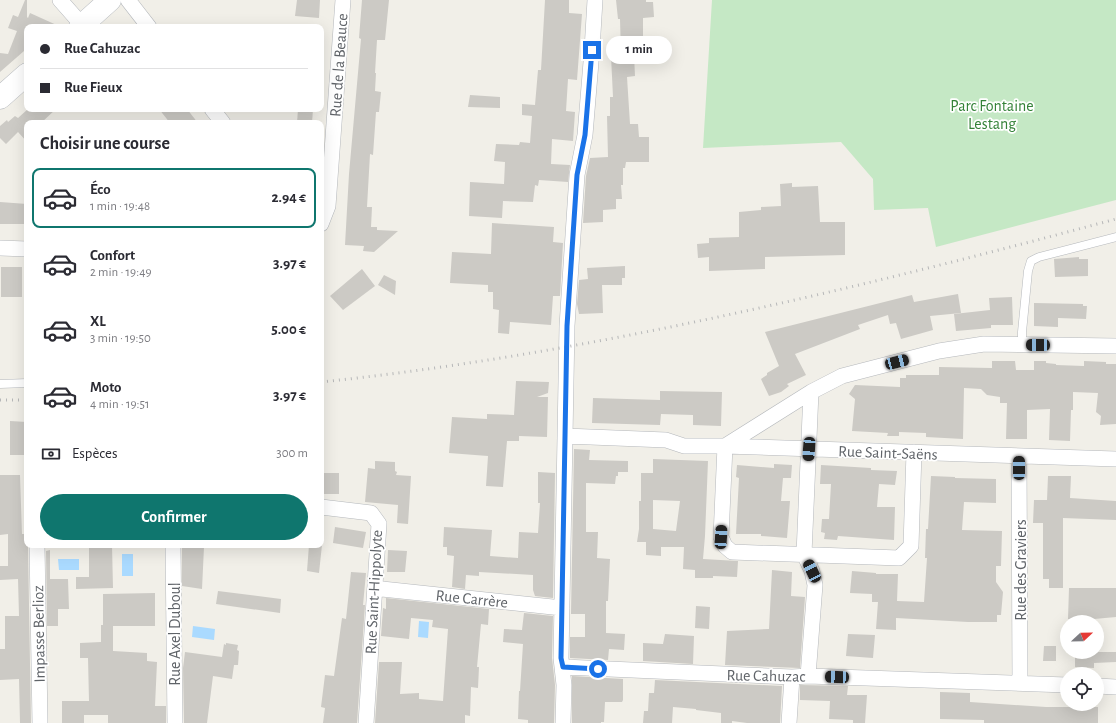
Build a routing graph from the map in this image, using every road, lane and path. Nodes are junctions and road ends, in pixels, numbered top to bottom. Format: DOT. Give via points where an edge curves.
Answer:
graph roads {
  1 [pos="60,0"];
  2 [pos="110,0"];
  3 [pos="128,0"];
  4 [pos="343,0"];
  5 [pos="595,0"];
  6 [pos="79,24"];
  7 [pos="83,24"];
  8 [pos="147,24"];
  9 [pos="24,77"];
  10 [pos="0,98"];
  11 [pos="214,112"];
  12 [pos="221,120"];
  13 [pos="324,216"];
  14 [pos="1116,237"];
  15 [pos="0,248"];
  16 [pos="24,249"];
  17 [pos="1022,345"];
  18 [pos="1116,346"];
  19 [pos="0,384"];
  20 [pos="24,384"];
  21 [pos="811,392"];
  22 [pos="565,436"];
  23 [pos="725,446"];
  24 [pos="809,449"];
  25 [pos="914,452"];
  26 [pos="1019,456"];
  27 [pos="1116,459"];
  28 [pos="324,507"];
  29 [pos="37,548"];
  30 [pos="173,548"];
  31 [pos="804,554"];
  32 [pos="382,589"];
  33 [pos="562,608"];
  34 [pos="563,667"];
  35 [pos="808,676"];
  36 [pos="792,677"];
  37 [pos="1020,683"];
  38 [pos="1060,685"];
  39 [pos="1104,686"];
  40 [pos="1116,687"];
  41 [pos="40,723"];
  42 [pos="175,723"];
  43 [pos="366,723"];
  44 [pos="563,723"];
  45 [pos="789,723"];
  1 -- 6 [label="street"];
  2 -- 7 [label="street"];
  3 -- 8 [label="street"];
  4 -- 13 [label="street, Rue de la Beauce" via="328,206"];
  5 -- 22 [label="street" via="585,135 577,175 568,296"];
  9 -- 10 [label="street"];
  11 -- 12 [label="street"];
  14 -- 17 [label="lane" via="1031,261"];
  15 -- 16 [label="street"];
  17 -- 18 [label="street"];
  17 -- 21 [label="street" via="984,344 938,351 842,376"];
  19 -- 20 [label="lane"];
  21 -- 23 [label="street"];
  21 -- 24 [label="street"];
  22 -- 23 [label="street, Rue Saint-Saëns" via="666,440 684,446"];
  22 -- 33 [label="street"];
  23 -- 24 [label="street, Rue Saint-Saëns"];
  23 -- 31 [label="street" via="721,537 724,546 732,552"];
  24 -- 25 [label="street, Rue Saint-Saëns"];
  24 -- 31 [label="street"];
  25 -- 26 [label="street, Rue Saint-Saëns"];
  25 -- 31 [label="street" via="911,546 899,558"];
  26 -- 27 [label="street, Rue Saint-Saëns"];
  26 -- 37 [label="street, Rue des Graviers"];
  28 -- 43 [label="street, Rue Saint-Hippolyte" via="371,513 379,524"];
  29 -- 41 [label="street, Impasse Berlioz"];
  30 -- 42 [label="street, Rue Axel Duboul"];
  31 -- 35 [label="street" via="815,585"];
  32 -- 33 [label="street, Rue Carrère"];
  33 -- 34 [label="street"];
  34 -- 36 [label="street, Rue Cahuzac"];
  34 -- 44 [label="street"];
  35 -- 36 [label="street, Rue Cahuzac"];
  35 -- 37 [label="street, Rue Cahuzac"];
  36 -- 45 [label="street"];
  37 -- 38 [label="street, Rue Cahuzac"];
  39 -- 40 [label="street"];
}
